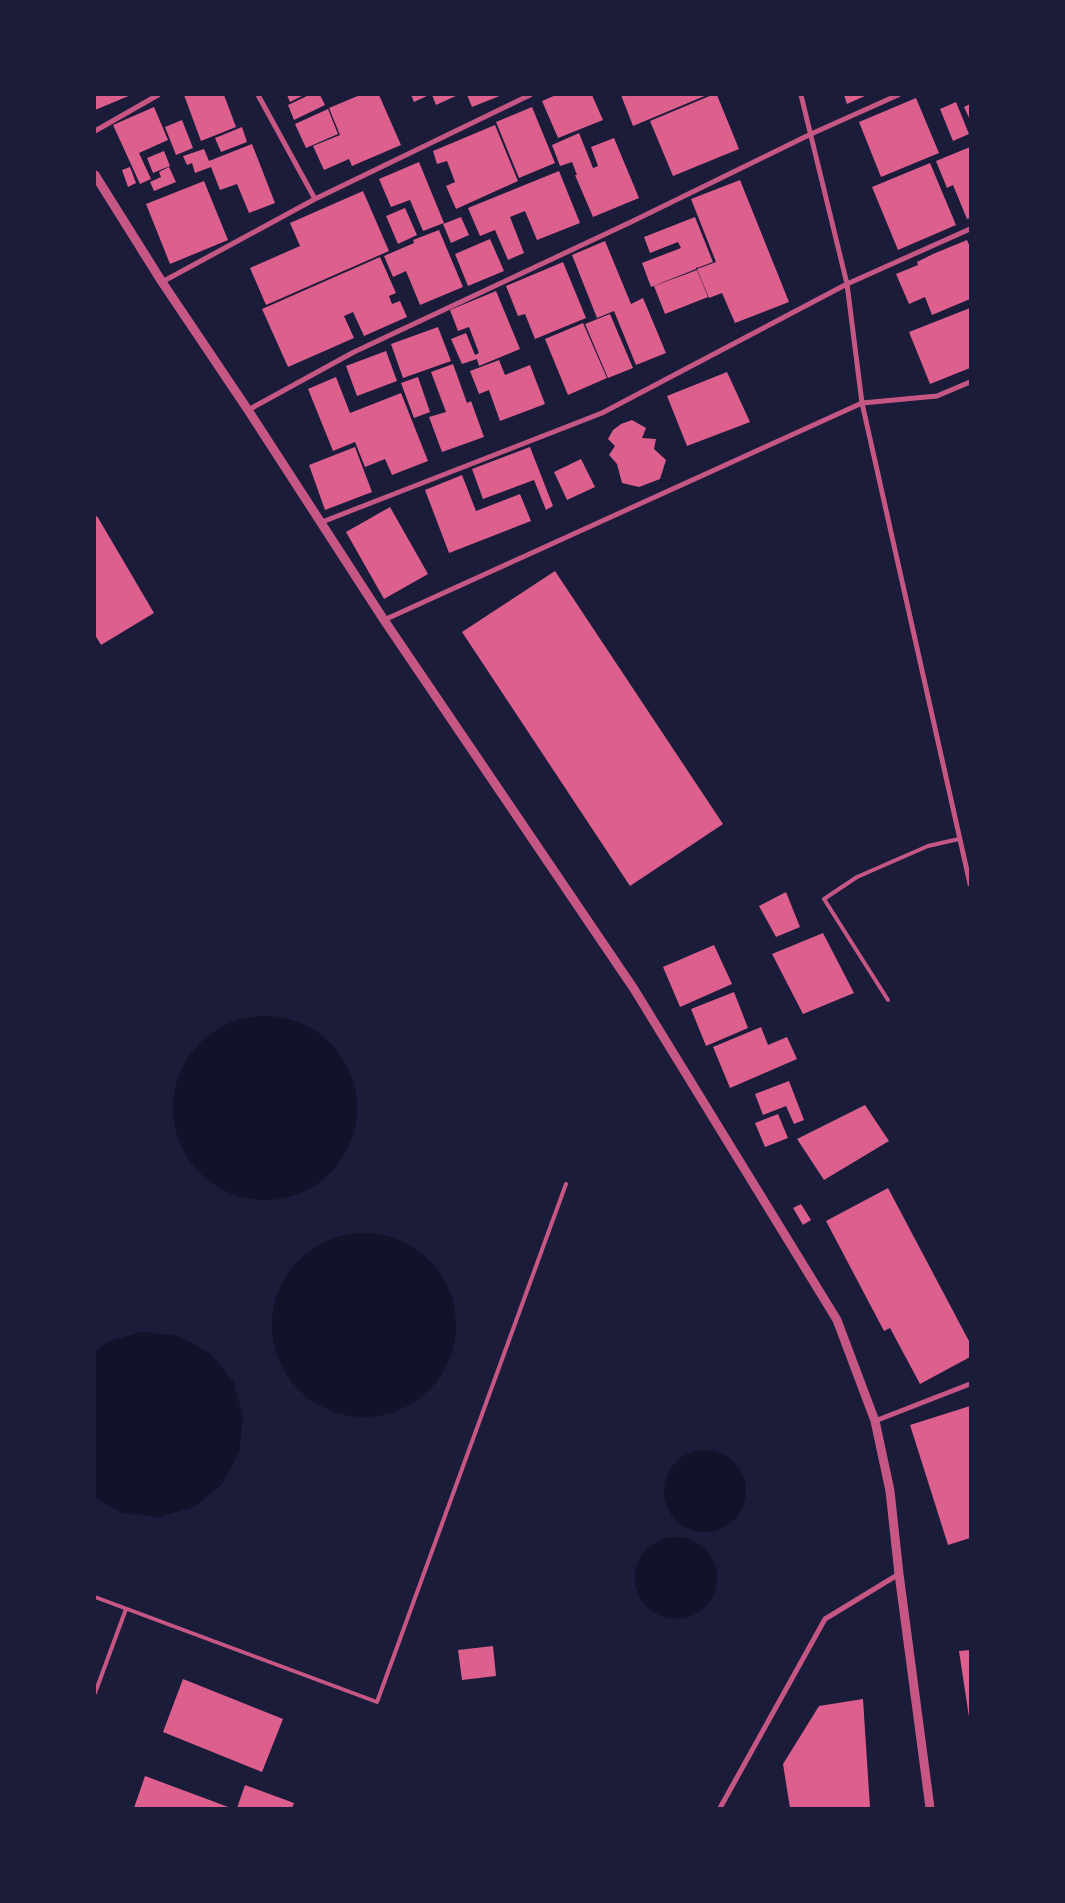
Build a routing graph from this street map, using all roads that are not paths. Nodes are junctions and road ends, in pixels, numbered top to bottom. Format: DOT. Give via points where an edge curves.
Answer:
graph roads {
  1 [pos="158,95"];
  2 [pos="258,95"];
  3 [pos="530,95"];
  4 [pos="801,95"];
  5 [pos="898,95"];
  6 [pos="95,131"];
  7 [pos="811,134"];
  8 [pos="95,175"];
  9 [pos="315,199"];
  10 [pos="970,229"];
  11 [pos="162,282"];
  12 [pos="847,284"];
  13 [pos="970,382"];
  14 [pos="862,403"];
  15 [pos="248,410"];
  16 [pos="322,522"];
  17 [pos="384,620"];
  18 [pos="959,839"];
  19 [pos="969,875"];
  20 [pos="970,884"];
  21 [pos="888,1000"];
  22 [pos="566,1184"];
  23 [pos="970,1384"];
  24 [pos="875,1421"];
  25 [pos="899,1574"];
  26 [pos="95,1597"];
  27 [pos="126,1609"];
  28 [pos="95,1693"];
  29 [pos="720,1808"];
  30 [pos="930,1808"];
  1 -- 6 [label="street"];
  2 -- 9 [label="street"];
  3 -- 9 [label="street"];
  4 -- 7 [label="street"];
  5 -- 7 [label="street"];
  7 -- 12 [label="street"];
  7 -- 15 [label="street" via="354,352"];
  8 -- 11 [label="street"];
  9 -- 11 [label="street"];
  10 -- 12 [label="street"];
  11 -- 15 [label="street"];
  12 -- 14 [label="street"];
  12 -- 16 [label="street" via="602,413"];
  13 -- 14 [label="street" via="937,396"];
  14 -- 17 [label="street"];
  14 -- 18 [label="street"];
  15 -- 16 [label="street"];
  16 -- 17 [label="street"];
  17 -- 24 [label="street" via="634,989 837,1320"];
  18 -- 19 [label="street"];
  18 -- 21 [label="lane" via="928,846 857,877 824,900"];
  19 -- 20 [label="street"];
  22 -- 27 [label="lane" via="377,1702"];
  23 -- 24 [label="street"];
  24 -- 25 [label="street" via="890,1491"];
  25 -- 29 [label="street" via="824,1619"];
  25 -- 30 [label="street"];
  26 -- 27 [label="lane"];
  27 -- 28 [label="lane"];
}
